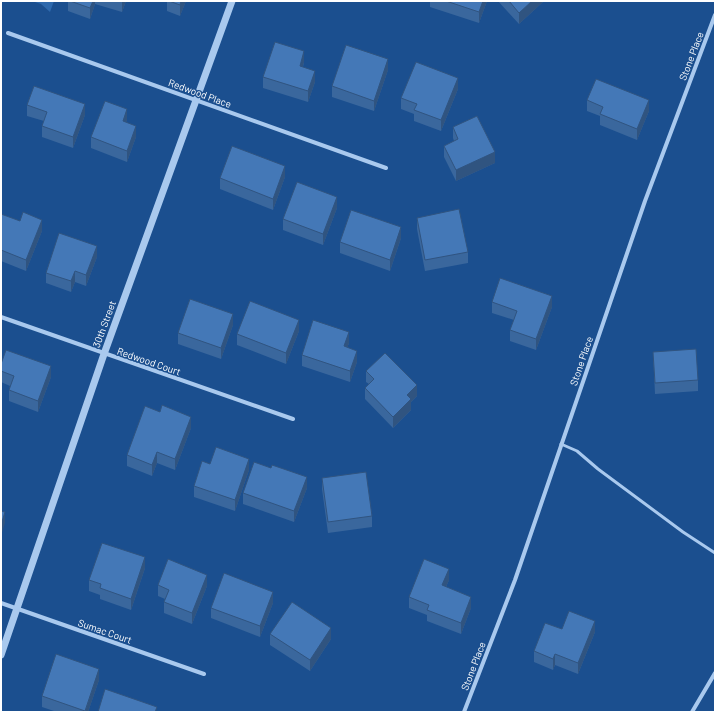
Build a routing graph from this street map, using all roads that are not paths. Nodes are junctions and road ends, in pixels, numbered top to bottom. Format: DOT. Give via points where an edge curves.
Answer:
graph roads {
  1 [pos="232,1"];
  2 [pos="715,15"];
  3 [pos="8,33"];
  4 [pos="196,100"];
  5 [pos="386,168"];
  6 [pos="1,317"];
  7 [pos="104,354"];
  8 [pos="292,419"];
  9 [pos="561,444"];
  10 [pos="715,554"];
  11 [pos="1,603"];
  12 [pos="16,609"];
  13 [pos="1,655"];
  14 [pos="715,673"];
  15 [pos="204,674"];
  16 [pos="464,712"];
  17 [pos="692,712"];
  1 -- 4 [label="street, 30th Street"];
  2 -- 9 [label="street, Stone Place" via="645,201"];
  3 -- 4 [label="street, Redwood Place"];
  4 -- 5 [label="street, Redwood Place"];
  4 -- 7 [label="street, 30th Street"];
  6 -- 7 [label="street, Redwood Court"];
  7 -- 8 [label="street, Redwood Court"];
  7 -- 12 [label="street, 30th Street"];
  9 -- 10 [label="lane" via="577,451"];
  9 -- 16 [label="street, Stone Place" via="515,580"];
  11 -- 12 [label="street, Sumac Court"];
  12 -- 13 [label="street, 30th Street"];
  12 -- 15 [label="street, Sumac Court"];
  14 -- 17 [label="street"];
}
